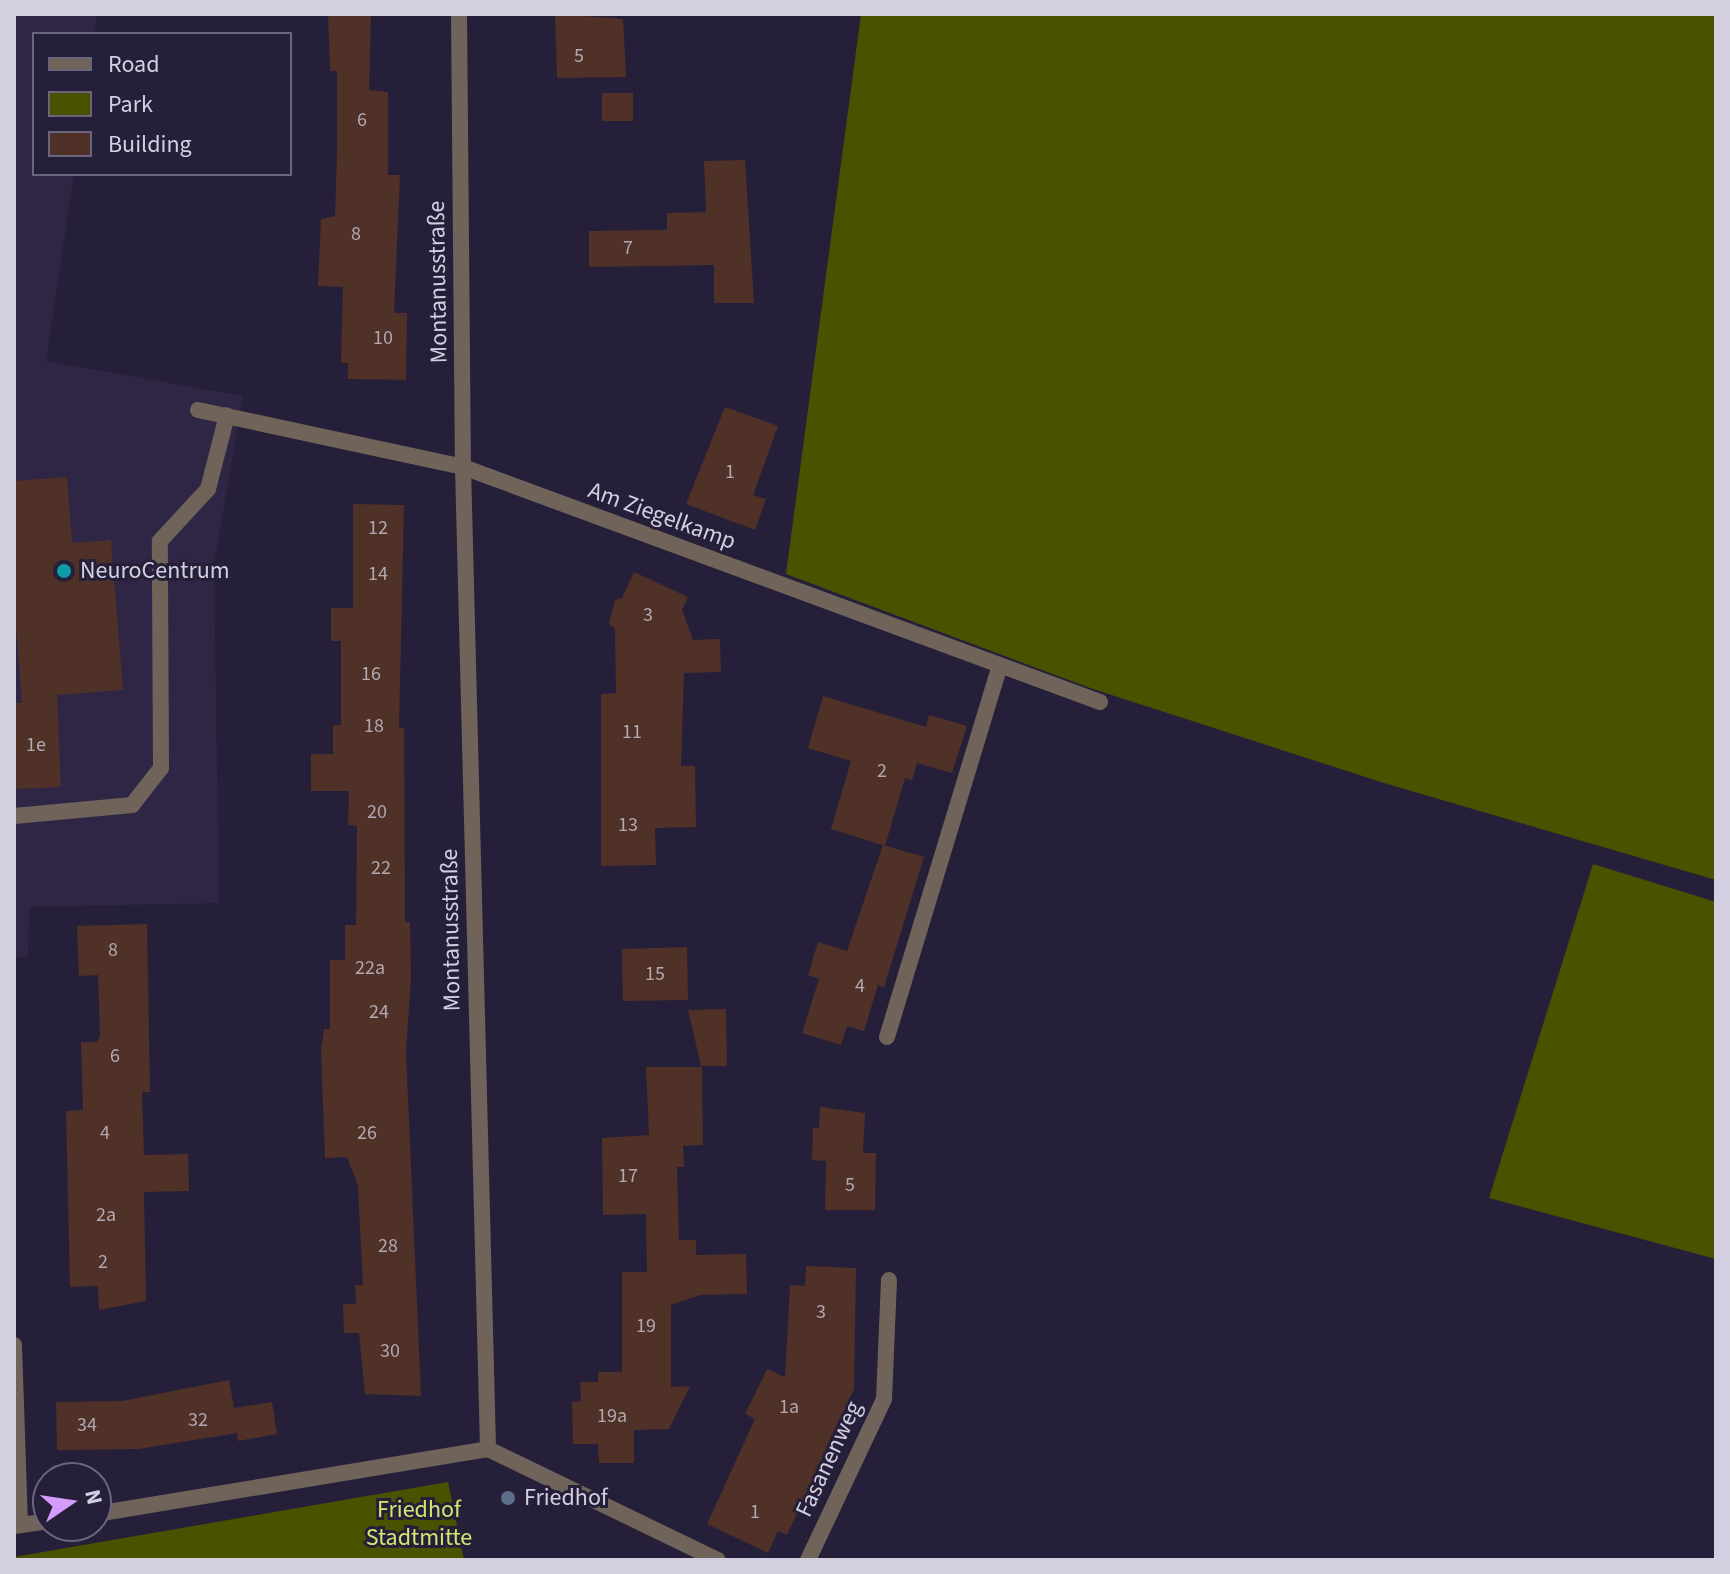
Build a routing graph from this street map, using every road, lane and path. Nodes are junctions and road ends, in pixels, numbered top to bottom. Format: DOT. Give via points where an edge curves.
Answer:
graph roads {
  1 [pos="459,14"];
  2 [pos="198,410"];
  3 [pos="227,415"];
  4 [pos="463,467"];
  5 [pos="999,668"];
  6 [pos="1100,702"];
  7 [pos="14,816"];
  8 [pos="887,1037"];
  9 [pos="889,1280"];
  10 [pos="14,1345"];
  11 [pos="488,1449"];
  12 [pos="112,1511"];
  13 [pos="17,1526"];
  14 [pos="718,1560"];
  15 [pos="808,1560"];
  1 -- 4 [label="street, Montanusstraße"];
  2 -- 3 [label="street, Am Ziegelkamp"];
  3 -- 4 [label="street, Am Ziegelkamp"];
  3 -- 7 [label="street" via="208,489 160,541 161,768 132,805"];
  4 -- 5 [label="street, Am Ziegelkamp"];
  4 -- 11 [label="street, Montanusstraße"];
  5 -- 6 [label="street, Am Ziegelkamp"];
  5 -- 8 [label="street"];
  9 -- 15 [label="street, Fasanenweg" via="884,1399"];
  10 -- 13 [label="street"];
  11 -- 12 [label="street"];
  11 -- 14 [label="street"];
}
